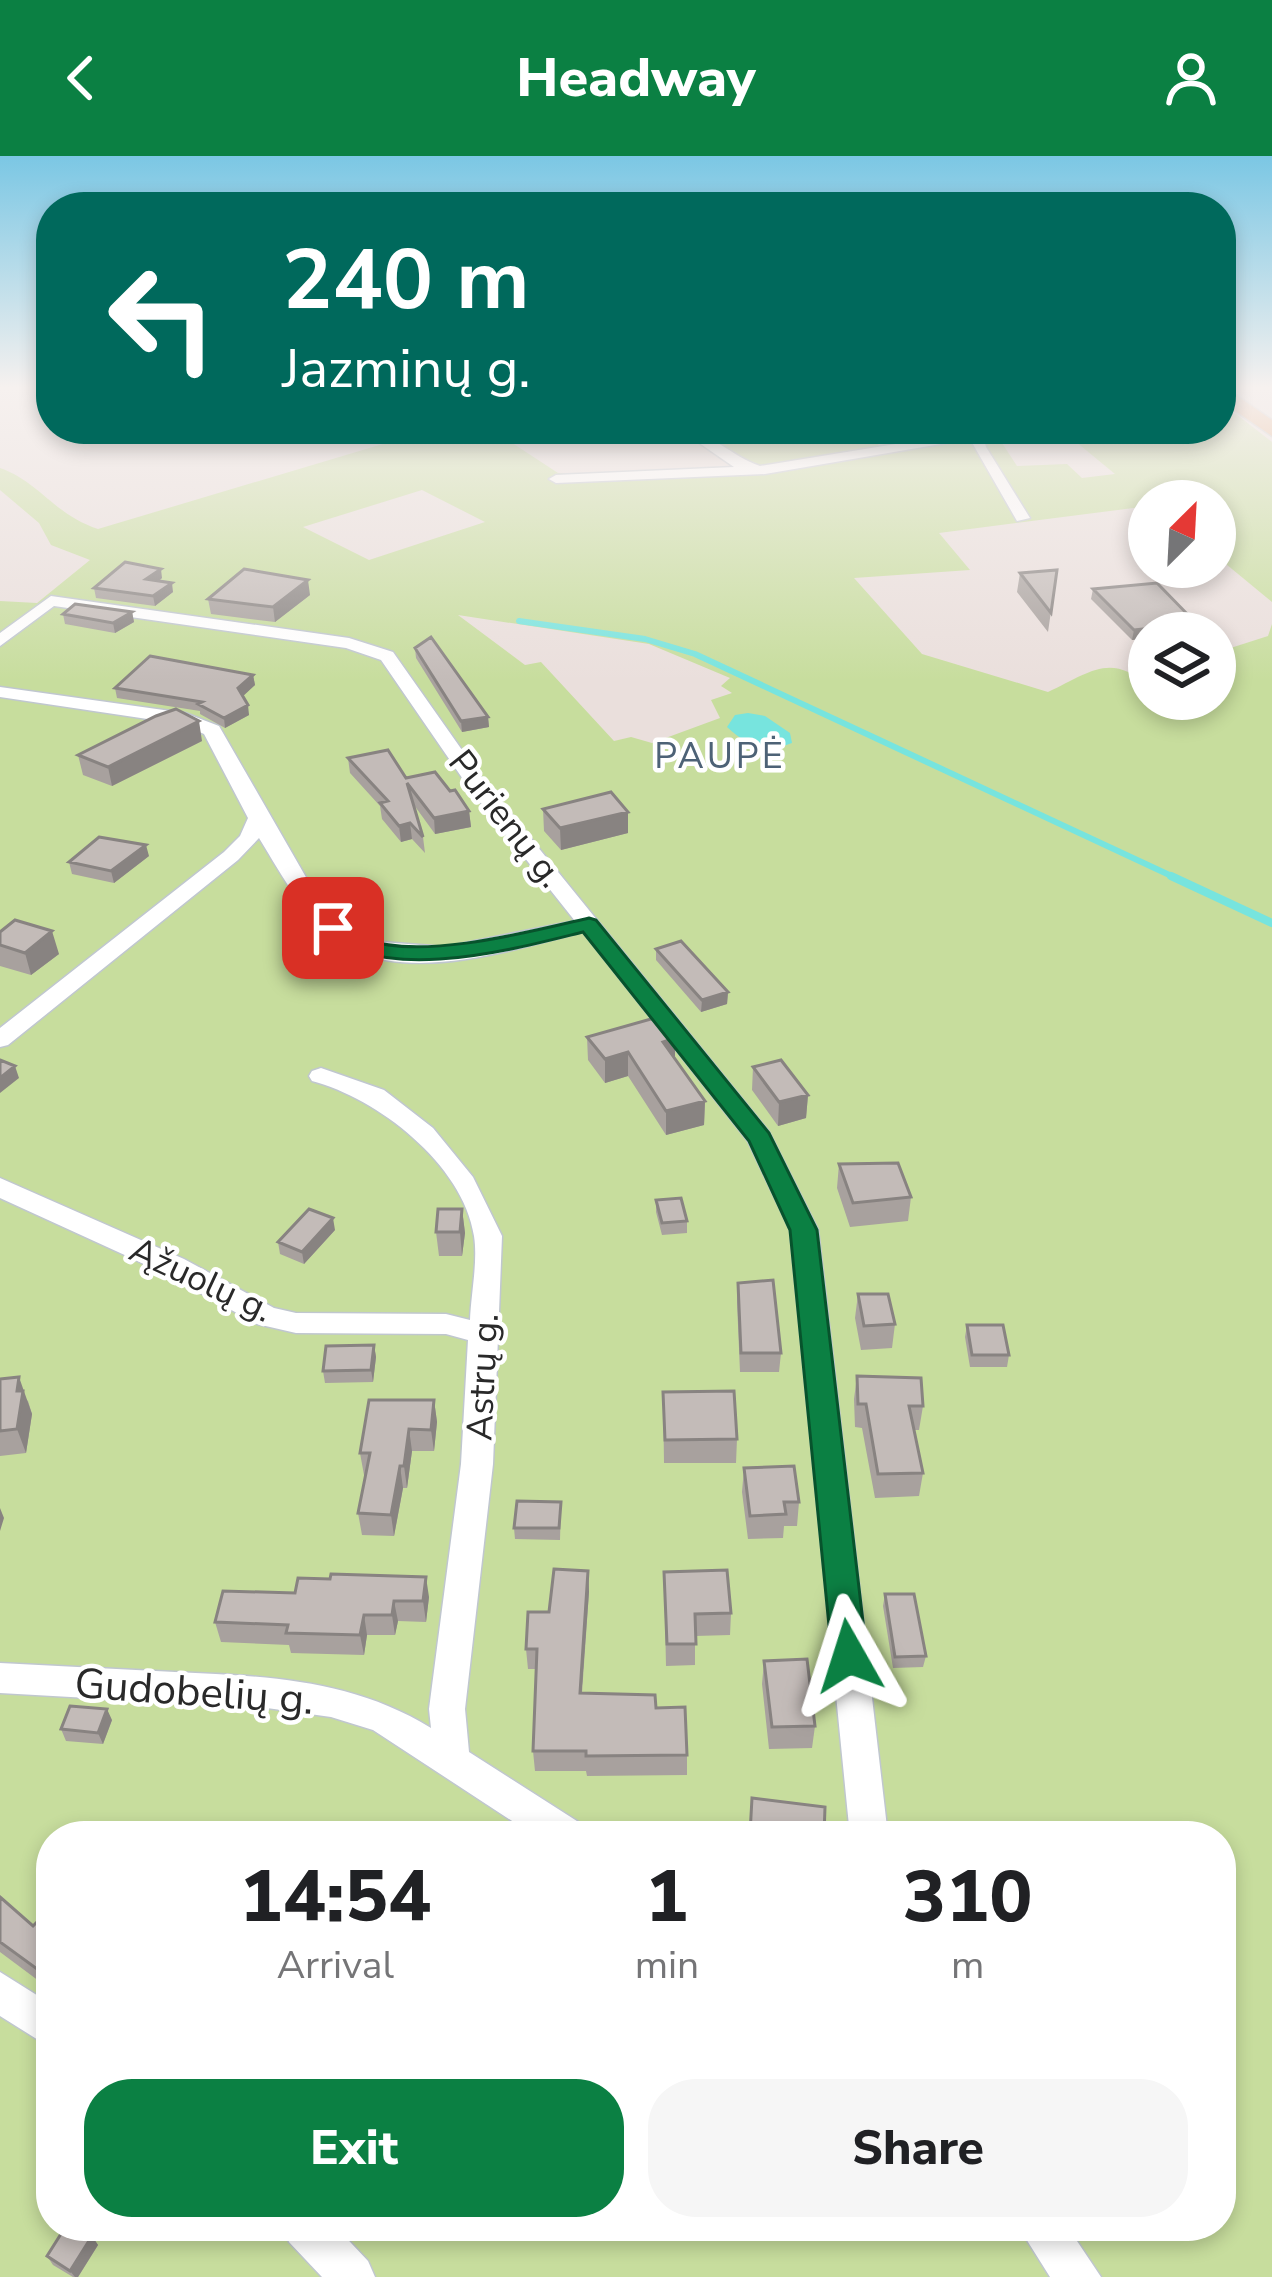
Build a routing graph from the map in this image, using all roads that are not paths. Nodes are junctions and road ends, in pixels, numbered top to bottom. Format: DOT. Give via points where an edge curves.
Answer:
graph roads {
  1 [pos="1001,484"];
  2 [pos="1022,518"];
  3 [pos="0,641"];
  4 [pos="0,692"];
  5 [pos="257,819"];
  6 [pos="589,924"];
  7 [pos="0,1040"];
  8 [pos="321,1076"];
  9 [pos="0,1187"];
  10 [pos="484,1334"];
  11 [pos="0,1678"];
  12 [pos="451,1759"];
  13 [pos="541,1821"];
  14 [pos="867,1821"];
  15 [pos="0,1992"];
  16 [pos="36,2017"];
  17 [pos="319,2241"];
  18 [pos="1051,2241"];
  19 [pos="352,2277"];
  20 [pos="1078,2277"];
  1 -- 2 [label="street"];
  3 -- 6 [label="street, Purienų g." via="51,601 349,643 387,656"];
  4 -- 5 [label="street" via="202,724"];
  5 -- 6 [label="street" via="333,928 362,946 494,946"];
  5 -- 7 [label="street" via="231,856"];
  6 -- 14 [label="street, Purienų g." via="760,1138 804,1230"];
  8 -- 10 [label="street, Astrų g." via="354,1085 420,1130 461,1178 488,1236"];
  9 -- 10 [label="street, Ąžuolų g." via="266,1317 416,1322"];
  10 -- 12 [label="street, Astrų g." via="478,1464 447,1709"];
  11 -- 12 [label="street, Gudobelių g." via="331,1701 384,1718"];
  12 -- 13 [label="street, Gudobelių g."];
  15 -- 16 [label="street"];
  17 -- 19 [label="street"];
  18 -- 20 [label="street"];
}
